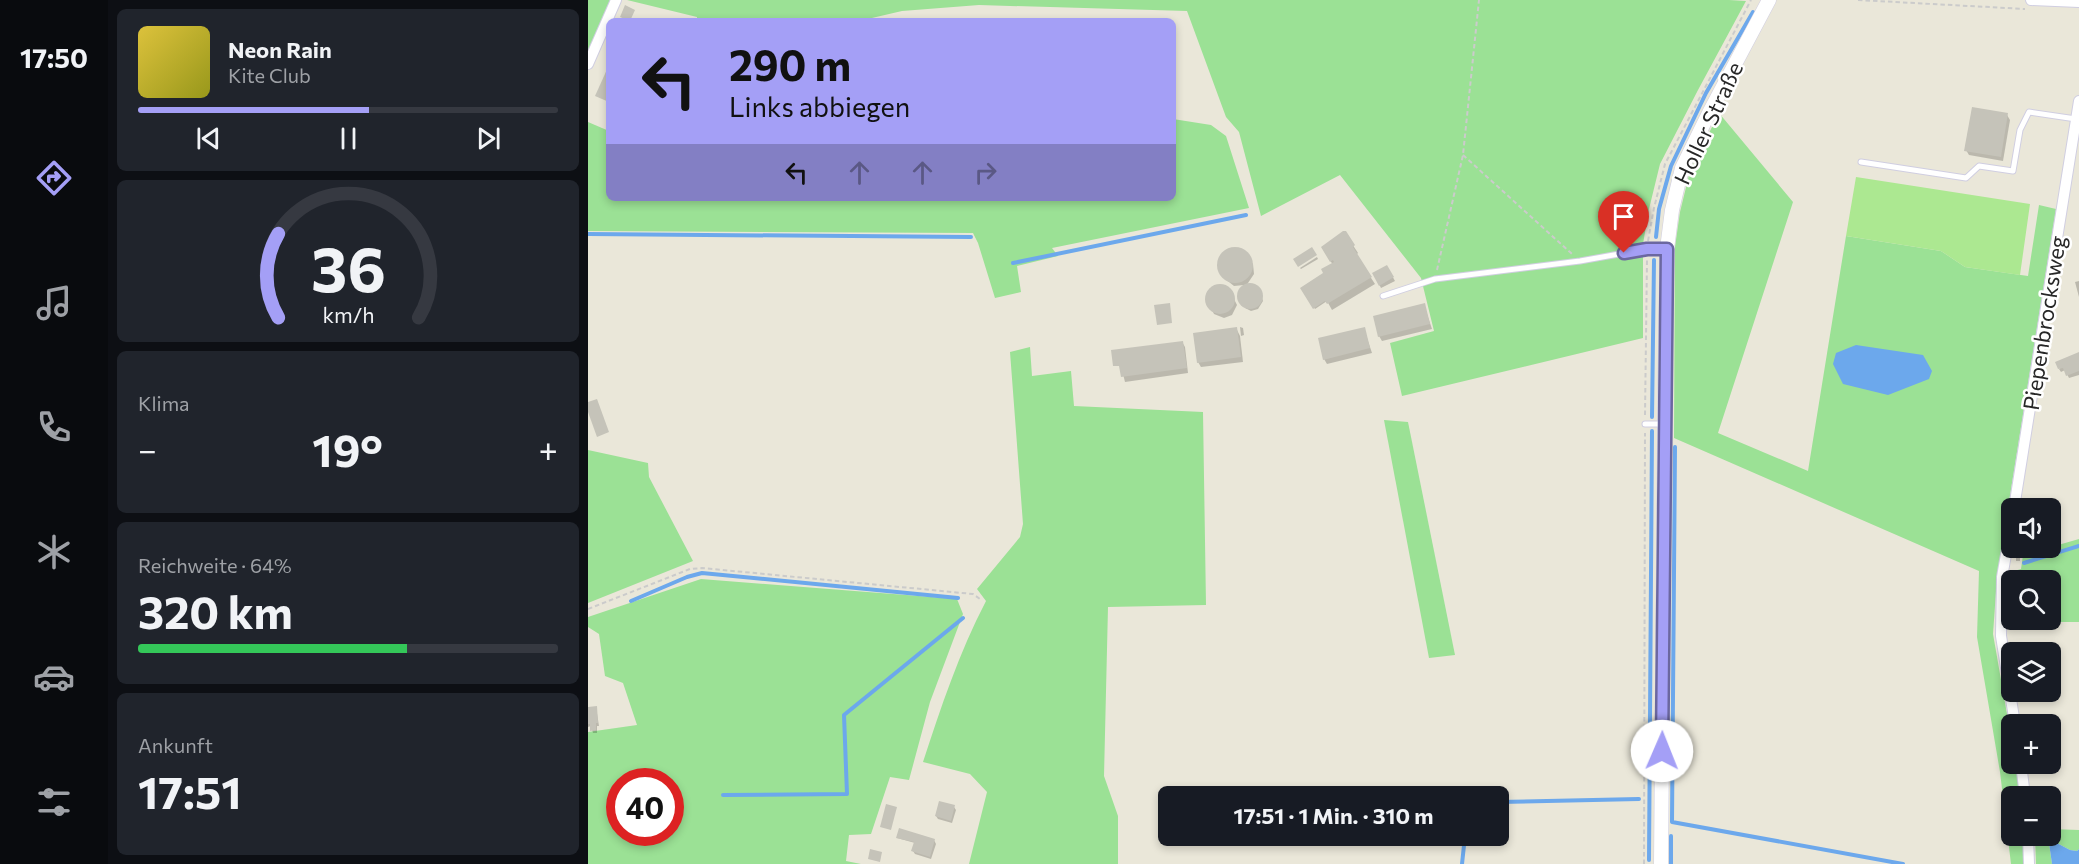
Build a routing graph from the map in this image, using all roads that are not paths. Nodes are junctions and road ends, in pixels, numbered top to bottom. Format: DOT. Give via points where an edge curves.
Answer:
graph roads {
  1 [pos="616,0"];
  2 [pos="1769,0"];
  3 [pos="2079,2"];
  4 [pos="2032,5"];
  5 [pos="608,18"];
  6 [pos="606,23"];
  7 [pos="588,64"];
  8 [pos="2079,101"];
  9 [pos="2076,119"];
  10 [pos="1861,162"];
  11 [pos="1667,249"];
  12 [pos="1383,296"];
  13 [pos="1645,424"];
  14 [pos="1664,424"];
  15 [pos="2016,498"];
  16 [pos="2005,558"];
  17 [pos="2013,714"];
  18 [pos="2029,846"];
  19 [pos="1661,864"];
  20 [pos="2030,864"];
  1 -- 5 [label="street"];
  2 -- 11 [label="street, Holler Straße" via="1682,168"];
  3 -- 4 [label="street"];
  6 -- 7 [label="street"];
  8 -- 9 [label="street, Piepenbrocksweg"];
  9 -- 10 [label="lane" via="2029,112 2020,130 2013,171 1979,166 1966,178"];
  9 -- 15 [label="street, Piepenbrocksweg"];
  11 -- 12 [label="lane" via="1435,279"];
  11 -- 14 [label="street, Holler Straße"];
  13 -- 14 [label="lane"];
  14 -- 19 [label="street, Holler Straße"];
  16 -- 17 [label="street" via="2001,636"];
  18 -- 20 [label="street"];
}
